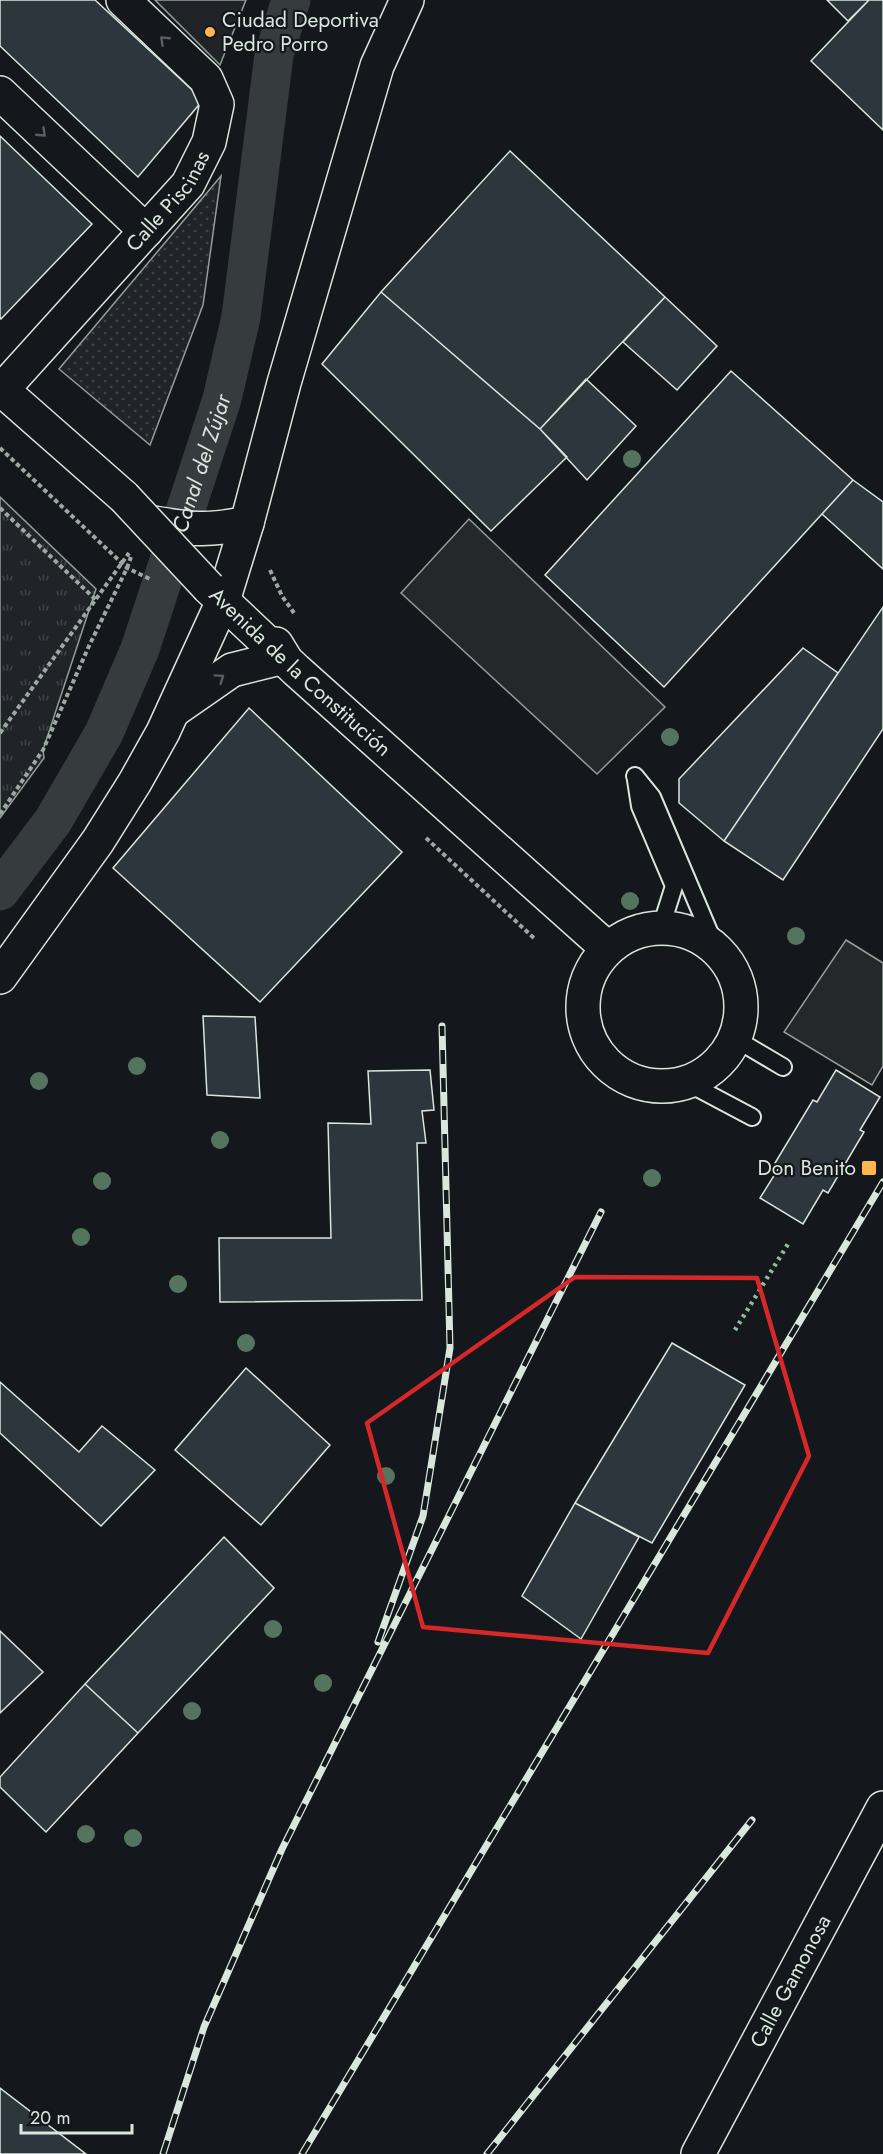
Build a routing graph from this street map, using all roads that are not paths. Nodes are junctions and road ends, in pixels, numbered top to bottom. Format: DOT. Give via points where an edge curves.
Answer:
graph roads {
  1 [pos="123,0"];
  2 [pos="407,0"];
  3 [pos="0,93"];
  4 [pos="146,231"];
  5 [pos="1,389"];
  6 [pos="150,522"];
  7 [pos="232,526"];
  8 [pos="221,581"];
  9 [pos="284,657"];
  10 [pos="172,712"];
  11 [pos="662,927"];
  12 [pos="607,948"];
  13 [pos="716,948"];
  14 [pos="0,977"];
  15 [pos="734,1038"];
  16 [pos="783,1067"];
  17 [pos="686,1082"];
  18 [pos="752,1117"];
  19 [pos="883,1808"];
  20 [pos="698,2154"];
  4 -- 1 [label="street, Calle Piscinas, one-way" via="188,184 209,142 217,104 206,79"];
  2 -- 7 [label="street" via="377,66 284,383"];
  3 -- 4 [label="street, one-way"];
  4 -- 5 [label="street, Calle Piscinas"];
  5 -- 6 [label="street, Avenida de la Constitución, bridge"];
  6 -- 7 [label="street" via="192,530"];
  6 -- 8 [label="street, Avenida de la Constitución, bridge"];
  7 -- 8 [label="street"];
  8 -- 9 [label="street, Avenida de la Constitución"];
  8 -- 10 [label="street"];
  10 -- 9 [label="street, one-way" via="232,670"];
  9 -- 12 [label="street, Avenida de la Constitución"];
  10 -- 14 [label="street" via="98,841"];
  11 -- 12 [label="street" via="633,933"];
  11 -- 13 [label="street" via="691,933"];
  11 -- 13 [label="lane" via="674,886 640,806 635,776 652,797"];
  12 -- 17 [label="street" via="590,972 582,1001 585,1030 598,1056 620,1076 647,1086 677,1086"];
  13 -- 15 [label="street" via="734,971 742,1000 739,1029"];
  15 -- 16 [label="lane"];
  15 -- 17 [label="street" via="726,1055 704,1075"];
  17 -- 18 [label="lane"];
  19 -- 20 [label="street, Calle Gamonosa"];
}
